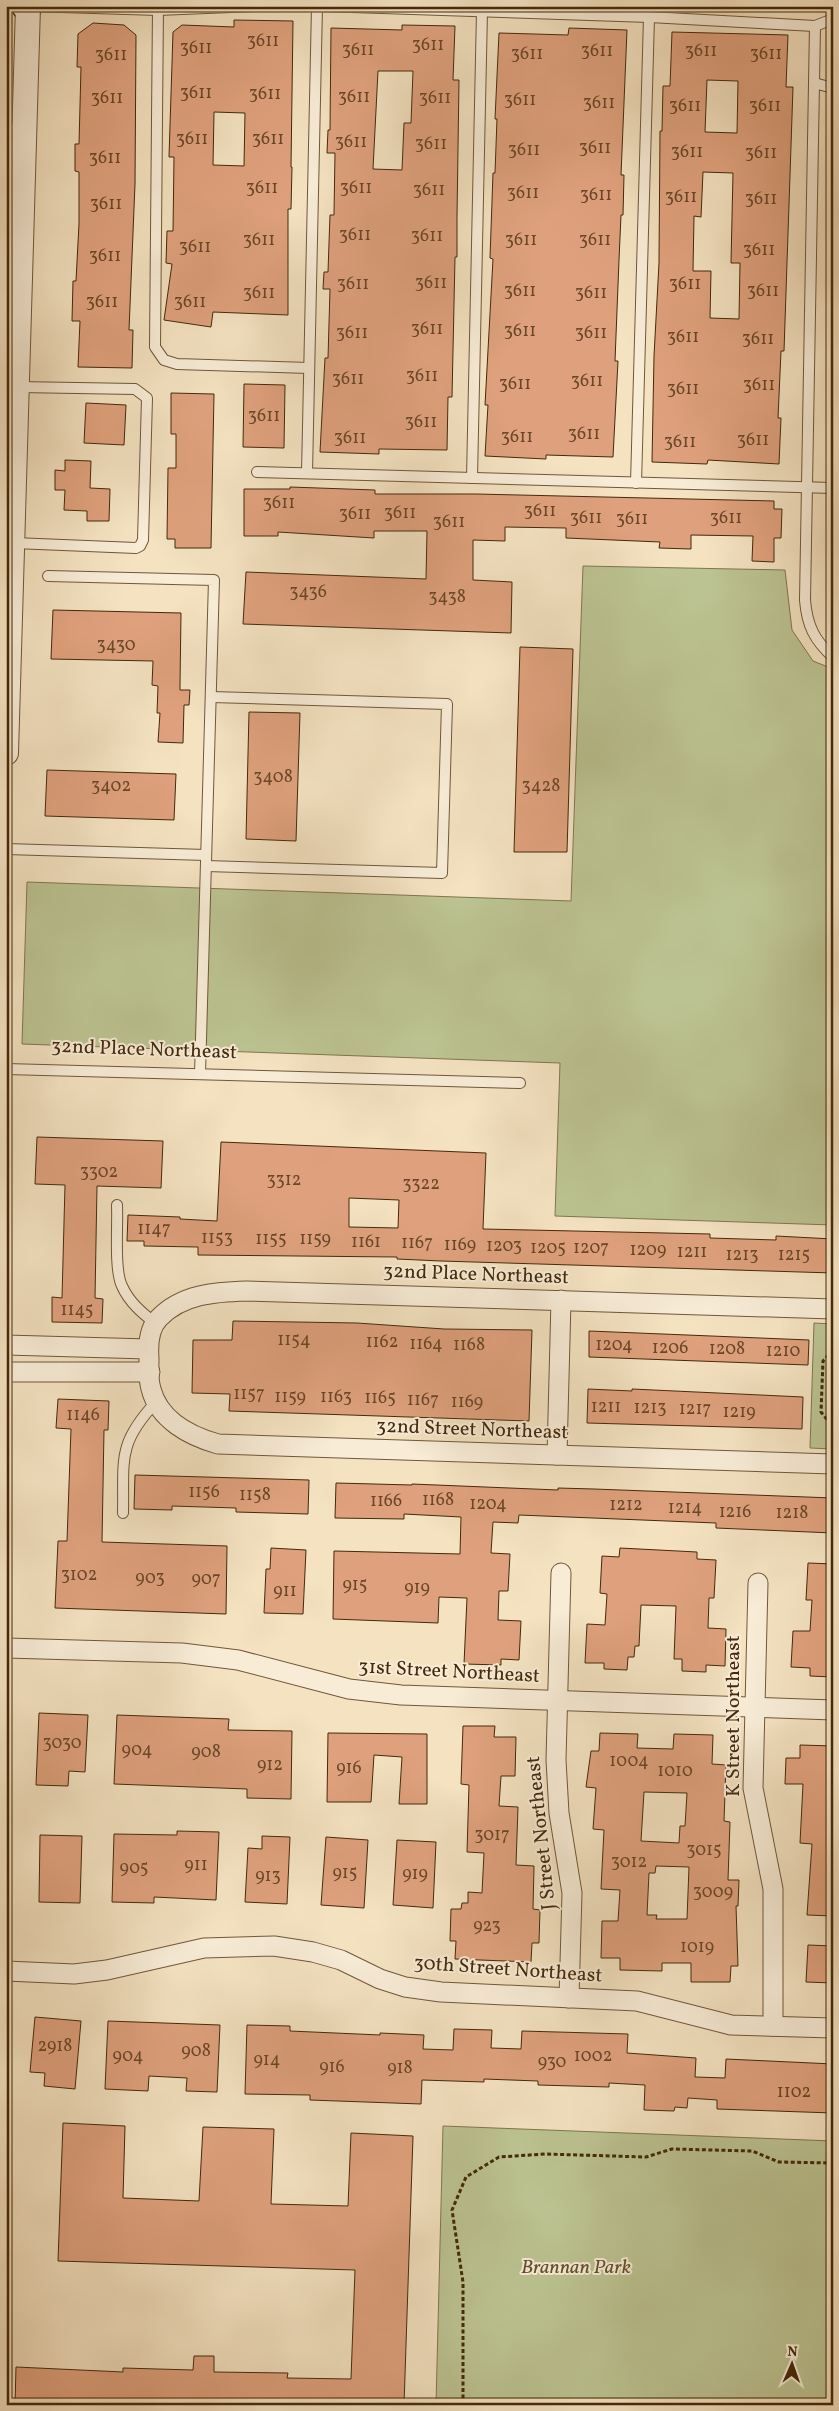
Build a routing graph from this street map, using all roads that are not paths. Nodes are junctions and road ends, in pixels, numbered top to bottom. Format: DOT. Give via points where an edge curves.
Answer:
graph roads {
  1 [pos="27,6"];
  2 [pos="256,6"];
  3 [pos="319,6"];
  4 [pos="158,8"];
  5 [pos="482,11"];
  6 [pos="649,17"];
  7 [pos="833,19"];
  8 [pos="815,26"];
  9 [pos="814,84"];
  10 [pos="833,88"];
  11 [pos="16,129"];
  12 [pos="14,255"];
  13 [pos="14,290"];
  14 [pos="309,368"];
  15 [pos="18,387"];
  16 [pos="257,472"];
  17 [pos="307,473"];
  18 [pos="472,478"];
  19 [pos="636,483"];
  20 [pos="806,487"];
  21 [pos="833,488"];
  22 [pos="11,555"];
  23 [pos="48,576"];
  24 [pos="833,657"];
  25 [pos="211,697"];
  26 [pos="6,753"];
  27 [pos="6,849"];
  28 [pos="206,860"];
  29 [pos="6,1069"];
  30 [pos="200,1074"];
  31 [pos="520,1084"];
  32 [pos="117,1205"];
  33 [pos="561,1300"];
  34 [pos="833,1309"];
  35 [pos="155,1323"];
  36 [pos="6,1345"];
  37 [pos="148,1349"];
  38 [pos="6,1372"];
  39 [pos="150,1372"];
  40 [pos="156,1402"];
  41 [pos="557,1455"];
  42 [pos="833,1464"];
  43 [pos="124,1513"];
  44 [pos="561,1573"];
  45 [pos="758,1583"];
  46 [pos="6,1648"];
  47 [pos="557,1701"];
  48 [pos="755,1707"];
  49 [pos="833,1710"];
  50 [pos="6,1971"];
  51 [pos="569,1998"];
  52 [pos="772,2026"];
  53 [pos="833,2028"];
  1 -- 4 [label="lane"];
  1 -- 11 [label="street"];
  2 -- 4 [label="lane"];
  3 -- 5 [label="lane"];
  3 -- 14 [label="lane"];
  4 -- 14 [label="lane" via="155,347 164,360 177,364"];
  5 -- 6 [label="lane"];
  5 -- 18 [label="lane"];
  6 -- 8 [label="lane"];
  6 -- 19 [label="lane"];
  7 -- 8 [label="lane"];
  8 -- 9 [label="lane"];
  9 -- 10 [label="lane"];
  9 -- 20 [label="lane"];
  11 -- 12 [label="street"];
  12 -- 13 [label="street"];
  13 -- 15 [label="street"];
  14 -- 17 [label="lane"];
  15 -- 22 [label="street"];
  15 -- 22 [label="lane" via="135,389 143,393 147,398 143,540 136,548"];
  16 -- 17 [label="lane"];
  17 -- 18 [label="lane"];
  18 -- 19 [label="lane"];
  19 -- 20 [label="lane"];
  20 -- 21 [label="lane"];
  20 -- 24 [label="lane" via="806,617 820,646"];
  22 -- 26 [label="street"];
  23 -- 25 [label="lane" via="214,580"];
  25 -- 28 [label="lane"];
  25 -- 28 [label="lane" via="447,704 442,872"];
  27 -- 28 [label="lane"];
  28 -- 30 [label="lane"];
  29 -- 30 [label="lane, 32nd Place Northeast"];
  30 -- 31 [label="lane, 32nd Place Northeast"];
  32 -- 35 [label="lane" via="121,1285 137,1308"];
  33 -- 34 [label="street, 32nd Place Northeast"];
  33 -- 35 [label="street, 32nd Place Northeast" via="247,1290 201,1294 180,1303"];
  33 -- 41 [label="street"];
  35 -- 37 [label="street"];
  36 -- 37 [label="street"];
  37 -- 39 [label="street, 32nd Street Northeast"];
  38 -- 39 [label="street"];
  39 -- 40 [label="street, 32nd Street Northeast" via="150,1388"];
  40 -- 41 [label="street, 32nd Street Northeast" via="171,1422 218,1444"];
  40 -- 43 [label="lane" via="140,1420 126,1447"];
  41 -- 42 [label="street, 32nd Street Northeast"];
  44 -- 47 [label="street, J Street Northeast"];
  45 -- 48 [label="street, K Street Northeast"];
  46 -- 47 [label="street, 31st Street Northeast" via="182,1653 238,1660 371,1692 438,1698"];
  47 -- 48 [label="street, 31st Street Northeast"];
  47 -- 51 [label="street, J Street Northeast" via="557,1794 572,1893"];
  48 -- 49 [label="street, 31st Street Northeast"];
  48 -- 52 [label="street, K Street Northeast" via="753,1788 774,1889"];
  50 -- 51 [label="street, 30th Street Northeast" via="74,1974 107,1970 204,1948 274,1946 341,1960 380,1979 405,1986 440,1992"];
  51 -- 52 [label="street, 30th Street Northeast" via="637,2001 731,2025"];
  52 -- 53 [label="street, 30th Street Northeast"];
}
